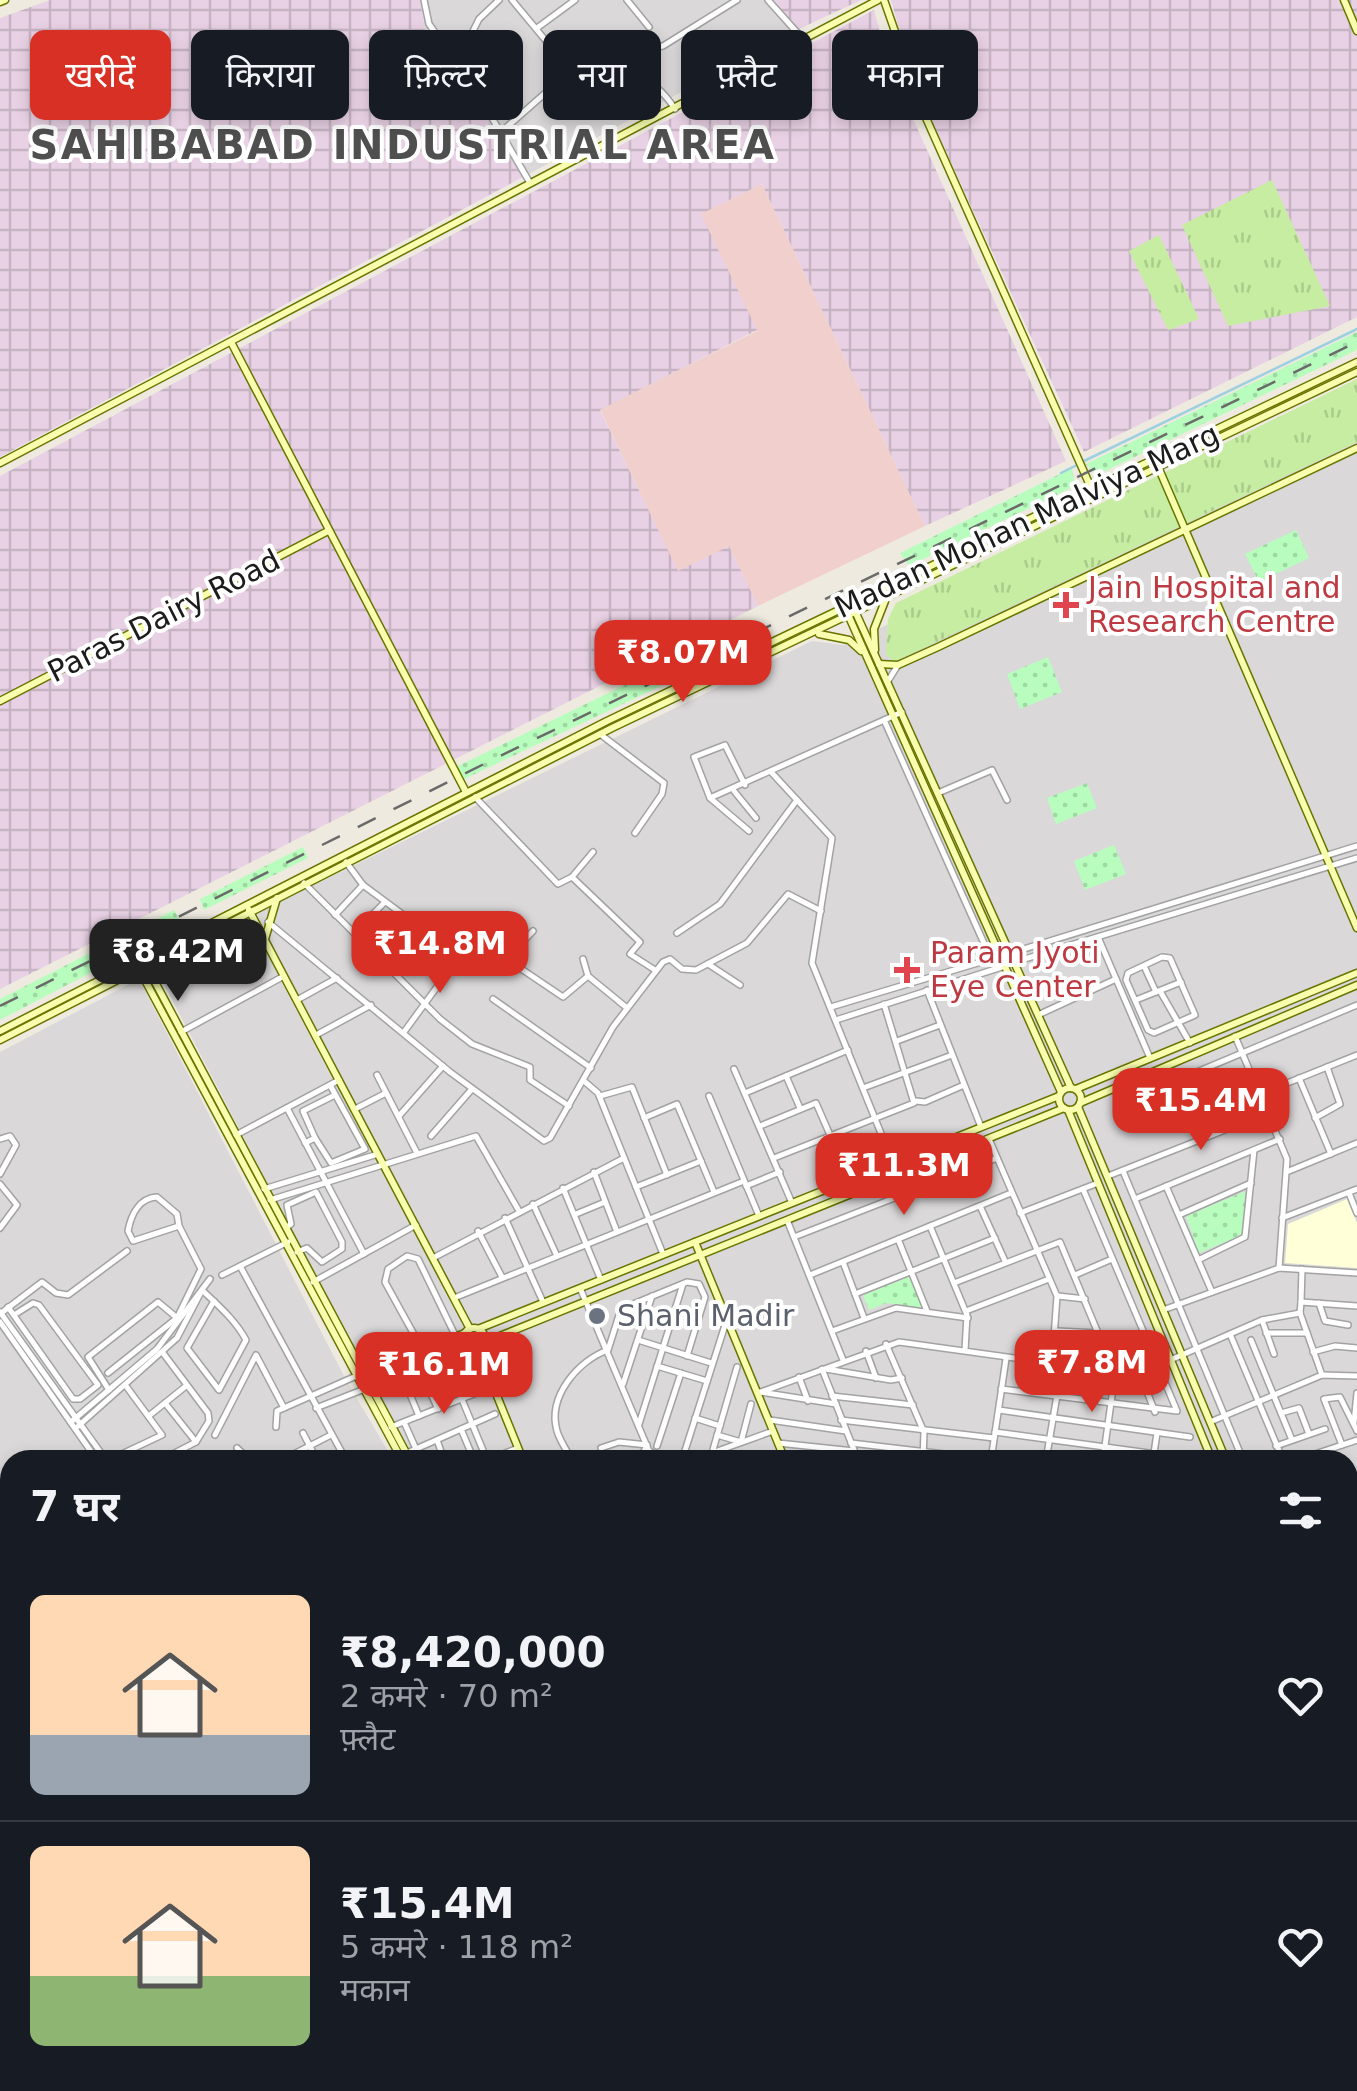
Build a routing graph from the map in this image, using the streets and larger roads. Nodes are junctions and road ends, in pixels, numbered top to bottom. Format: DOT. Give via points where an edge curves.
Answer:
graph roads {
  1 [pos="424,0"];
  2 [pos="499,0"];
  3 [pos="512,0"];
  4 [pos="575,0"];
  5 [pos="628,0"];
  6 [pos="738,0"];
  7 [pos="768,0"];
  8 [pos="881,0"];
  9 [pos="1344,0"];
  10 [pos="649,27"];
  11 [pos="537,28"];
  12 [pos="433,30"];
  13 [pos="473,30"];
  14 [pos="795,30"];
  15 [pos="1357,31"];
  16 [pos="812,33"];
  17 [pos="543,36"];
  18 [pos="661,47"];
  19 [pos="661,90"];
  20 [pos="543,95"];
  21 [pos="681,105"];
  22 [pos="674,109"];
  23 [pos="493,120"];
  24 [pos="501,132"];
  25 [pos="530,183"];
  26 [pos="232,344"];
  27 [pos="1357,362"];
  28 [pos="1357,372"];
  29 [pos="1357,448"];
  30 [pos="0,463"];
  31 [pos="1159,469"];
  32 [pos="1092,490"];
  33 [pos="1184,527"];
  34 [pos="328,531"];
  35 [pos="886,600"];
  36 [pos="849,606"];
  37 [pos="853,615"];
  38 [pos="813,634"];
  39 [pos="875,660"];
  40 [pos="898,665"];
  41 [pos="888,681"];
  42 [pos="0,701"];
  43 [pos="898,714"];
  44 [pos="884,720"];
  45 [pos="600,734"];
  46 [pos="772,773"];
  47 [pos="745,786"];
  48 [pos="734,790"];
  49 [pos="466,792"];
  50 [pos="938,793"];
  51 [pos="474,797"];
  52 [pos="710,798"];
  53 [pos="797,800"];
  54 [pos="1007,800"];
  55 [pos="756,818"];
  56 [pos="949,828"];
  57 [pos="635,832"];
  58 [pos="749,832"];
  59 [pos="936,835"];
  60 [pos="1357,846"];
  61 [pos="593,852"];
  62 [pos="1326,855"];
  63 [pos="1357,858"];
  64 [pos="346,862"];
  65 [pos="1330,865"];
  66 [pos="572,877"];
  67 [pos="304,883"];
  68 [pos="363,886"];
  69 [pos="278,897"];
  70 [pos="385,902"];
  71 [pos="248,907"];
  72 [pos="821,910"];
  73 [pos="335,916"];
  74 [pos="268,922"];
  75 [pos="218,928"];
  76 [pos="1357,928"];
  77 [pos="1086,930"];
  78 [pos="533,931"];
  79 [pos="354,933"];
  80 [pos="677,933"];
  81 [pos="1094,938"];
  82 [pos="265,939"];
  83 [pos="462,954"];
  84 [pos="1010,954"];
  85 [pos="1001,956"];
  86 [pos="583,959"];
  87 [pos="991,960"];
  88 [pos="1014,962"];
  89 [pos="502,964"];
  90 [pos="708,964"];
  91 [pos="1005,966"];
  92 [pos="1144,966"];
  93 [pos="142,967"];
  94 [pos="656,970"];
  95 [pos="1357,973"];
  96 [pos="284,976"];
  97 [pos="588,976"];
  98 [pos="338,978"];
  99 [pos="1116,980"];
  100 [pos="1181,982"];
  101 [pos="740,986"];
  102 [pos="1357,986"];
  103 [pos="927,990"];
  104 [pos="1158,992"];
  105 [pos="297,1000"];
  106 [pos="493,1000"];
  107 [pos="1136,1000"];
  108 [pos="884,1004"];
  109 [pos="1357,1004"];
  110 [pos="370,1005"];
  111 [pos="426,1007"];
  112 [pos="831,1007"];
  113 [pos="627,1008"];
  114 [pos="1301,1009"];
  115 [pos="1038,1015"];
  116 [pos="836,1020"];
  117 [pos="1179,1023"];
  118 [pos="940,1024"];
  119 [pos="1307,1024"];
  120 [pos="0,1031"];
  121 [pos="181,1032"];
  122 [pos="403,1032"];
  123 [pos="316,1035"];
  124 [pos="1236,1036"];
  125 [pos="0,1040"];
  126 [pos="896,1041"];
  127 [pos="1190,1043"];
  128 [pos="848,1050"];
  129 [pos="1242,1051"];
  130 [pos="952,1054"];
  131 [pos="188,1055"];
  132 [pos="1357,1055"];
  133 [pos="1151,1059"];
  134 [pos="443,1066"];
  135 [pos="1326,1067"];
  136 [pos="591,1068"];
  137 [pos="734,1069"];
  138 [pos="906,1071"];
  139 [pos="1155,1072"];
  140 [pos="378,1075"];
  141 [pos="786,1076"];
  142 [pos="1253,1078"];
  143 [pos="1299,1078"];
  144 [pos="339,1080"];
  145 [pos="584,1081"];
  146 [pos="330,1085"];
  147 [pos="964,1085"];
  148 [pos="1161,1087"];
  149 [pos="864,1088"];
  150 [pos="472,1089"];
  151 [pos="1074,1089"];
  152 [pos="1226,1089"];
  153 [pos="386,1093"];
  154 [pos="745,1093"];
  155 [pos="1060,1094"];
  156 [pos="1260,1094"];
  157 [pos="335,1095"];
  158 [pos="600,1096"];
  159 [pos="709,1096"];
  160 [pos="916,1102"];
  161 [pos="1194,1102"];
  162 [pos="1079,1105"];
  163 [pos="569,1106"];
  164 [pos="286,1108"];
  165 [pos="800,1108"];
  166 [pos="1066,1109"];
  167 [pos="354,1110"];
  168 [pos="1171,1111"];
  169 [pos="1268,1113"];
  170 [pos="399,1116"];
  171 [pos="644,1118"];
  172 [pos="1315,1118"];
  173 [pos="875,1119"];
  174 [pos="1241,1124"];
  175 [pos="1176,1125"];
  176 [pos="760,1126"];
  177 [pos="981,1128"];
  178 [pos="236,1136"];
  179 [pos="431,1136"];
  180 [pos="830,1136"];
  181 [pos="1209,1136"];
  182 [pos="315,1138"];
  183 [pos="990,1139"];
  184 [pos="1280,1139"];
  185 [pos="0,1140"];
  186 [pos="306,1143"];
  187 [pos="1357,1143"];
  188 [pos="1254,1150"];
  189 [pos="418,1153"];
  190 [pos="378,1154"];
  191 [pos="1330,1154"];
  192 [pos="624,1158"];
  193 [pos="774,1158"];
  194 [pos="997,1158"];
  195 [pos="701,1161"];
  196 [pos="893,1163"];
  197 [pos="383,1164"];
  198 [pos="247,1166"];
  199 [pos="1123,1171"];
  200 [pos="1288,1171"];
  201 [pos="321,1172"];
  202 [pos="594,1172"];
  203 [pos="780,1172"];
  204 [pos="0,1174"];
  205 [pos="667,1174"];
  206 [pos="1107,1177"];
  207 [pos="327,1182"];
  208 [pos="745,1183"];
  209 [pos="1098,1183"];
  210 [pos="1252,1183"];
  211 [pos="0,1184"];
  212 [pos="1166,1186"];
  213 [pos="636,1187"];
  214 [pos="564,1188"];
  215 [pos="264,1189"];
  216 [pos="1083,1189"];
  217 [pos="1357,1190"];
  218 [pos="714,1192"];
  219 [pos="1011,1193"];
  220 [pos="1349,1193"];
  221 [pos="1135,1199"];
  222 [pos="270,1200"];
  223 [pos="605,1202"];
  224 [pos="792,1203"];
  225 [pos="533,1204"];
  226 [pos="980,1206"];
  227 [pos="519,1211"];
  228 [pos="1020,1213"];
  229 [pos="1357,1213"];
  230 [pos="574,1214"];
  231 [pos="1179,1215"];
  232 [pos="758,1216"];
  233 [pos="504,1218"];
  234 [pos="649,1218"];
  235 [pos="1282,1218"];
  236 [pos="788,1220"];
  237 [pos="416,1225"];
  238 [pos="179,1226"];
  239 [pos="930,1226"];
  240 [pos="0,1228"];
  241 [pos="284,1228"];
  242 [pos="478,1231"];
  243 [pos="617,1232"];
  244 [pos="794,1238"];
  245 [pos="995,1238"];
  246 [pos="898,1239"];
  247 [pos="287,1242"];
  248 [pos="695,1242"];
  249 [pos="586,1244"];
  250 [pos="1036,1248"];
  251 [pos="128,1251"];
  252 [pos="297,1252"];
  253 [pos="364,1254"];
  254 [pos="663,1254"];
  255 [pos="701,1255"];
  256 [pos="557,1256"];
  257 [pos="433,1258"];
  258 [pos="944,1258"];
  259 [pos="1112,1259"];
  260 [pos="1198,1260"];
  261 [pos="1005,1261"];
  262 [pos="843,1262"];
  263 [pos="240,1266"];
  264 [pos="529,1268"];
  265 [pos="1279,1268"];
  266 [pos="1302,1268"];
  267 [pos="911,1272"];
  268 [pos="1357,1272"];
  269 [pos="222,1275"];
  270 [pos="810,1275"];
  271 [pos="1075,1275"];
  272 [pos="502,1278"];
  273 [pos="210,1279"];
  274 [pos="1050,1279"];
  275 [pos="600,1280"];
  276 [pos="954,1283"];
  277 [pos="309,1284"];
  278 [pos="683,1284"];
  279 [pos="580,1288"];
  280 [pos="202,1290"];
  281 [pos="1212,1292"];
  282 [pos="855,1294"];
  283 [pos="652,1296"];
  284 [pos="1057,1296"];
  285 [pos="454,1298"];
  286 [pos="1085,1299"];
  287 [pos="214,1301"];
  288 [pos="543,1302"];
  289 [pos="585,1302"];
  290 [pos="1301,1302"];
  291 [pos="1318,1303"];
  292 [pos="1179,1304"];
  293 [pos="1357,1306"];
  294 [pos="8,1307"];
  295 [pos="1163,1310"];
  296 [pos="928,1312"];
  297 [pos="0,1313"];
  298 [pos="1300,1314"];
  299 [pos="14,1315"];
  300 [pos="967,1315"];
  301 [pos="864,1318"];
  302 [pos="727,1319"];
  303 [pos="1262,1320"];
  304 [pos="0,1322"];
  305 [pos="181,1322"];
  306 [pos="1348,1325"];
  307 [pos="471,1330"];
  308 [pos="832,1330"];
  309 [pos="1057,1332"];
  310 [pos="1266,1333"];
  311 [pos="1307,1333"];
  312 [pos="1230,1334"];
  313 [pos="456,1336"];
  314 [pos="638,1340"];
  315 [pos="1251,1340"];
  316 [pos="485,1342"];
  317 [pos="886,1344"];
  318 [pos="1196,1347"];
  319 [pos="663,1348"];
  320 [pos="1357,1348"];
  321 [pos="422,1349"];
  322 [pos="473,1349"];
  323 [pos="608,1350"];
  324 [pos="866,1351"];
  325 [pos="965,1352"];
  326 [pos="1313,1352"];
  327 [pos="163,1353"];
  328 [pos="1274,1354"];
  329 [pos="687,1356"];
  330 [pos="1182,1356"];
  331 [pos="1006,1359"];
  332 [pos="843,1360"];
  333 [pos="1171,1361"];
  334 [pos="712,1364"];
  335 [pos="1052,1364"];
  336 [pos="657,1366"];
  337 [pos="1062,1366"];
  338 [pos="736,1367"];
  339 [pos="1156,1367"];
  340 [pos="449,1368"];
  341 [pos="823,1368"];
  342 [pos="108,1373"];
  343 [pos="682,1373"];
  344 [pos="1114,1374"];
  345 [pos="1140,1374"];
  346 [pos="1322,1374"];
  347 [pos="358,1375"];
  348 [pos="1357,1376"];
  349 [pos="800,1377"];
  350 [pos="876,1378"];
  351 [pos="902,1378"];
  352 [pos="425,1380"];
  353 [pos="707,1381"];
  354 [pos="623,1385"];
  355 [pos="126,1386"];
  356 [pos="186,1386"];
  357 [pos="494,1386"];
  358 [pos="407,1387"];
  359 [pos="365,1388"];
  360 [pos="1002,1390"];
  361 [pos="759,1392"];
  362 [pos="112,1393"];
  363 [pos="1357,1393"];
  364 [pos="1273,1395"];
  365 [pos="310,1398"];
  366 [pos="1056,1398"];
  367 [pos="462,1399"];
  368 [pos="834,1400"];
  369 [pos="808,1401"];
  370 [pos="1258,1402"];
  371 [pos="165,1403"];
  372 [pos="751,1404"];
  373 [pos="913,1405"];
  374 [pos="1111,1406"];
  375 [pos="284,1408"];
  376 [pos="316,1408"];
  377 [pos="438,1408"];
  378 [pos="998,1410"];
  379 [pos="1155,1412"];
  380 [pos="1281,1413"];
  381 [pos="495,1414"];
  382 [pos="150,1415"];
  383 [pos="420,1416"];
  384 [pos="1224,1416"];
  385 [pos="695,1418"];
  386 [pos="1054,1418"];
  387 [pos="768,1420"];
  388 [pos="841,1420"];
  389 [pos="404,1422"];
  390 [pos="1210,1422"];
  391 [pos="76,1423"];
  392 [pos="1354,1423"];
  393 [pos="472,1424"];
  394 [pos="638,1426"];
  395 [pos="720,1426"];
  396 [pos="1108,1426"];
  397 [pos="276,1427"];
  398 [pos="391,1427"];
  399 [pos="461,1428"];
  400 [pos="922,1428"];
  401 [pos="1325,1429"];
  402 [pos="773,1431"];
  403 [pos="846,1431"];
  404 [pos="1357,1431"];
  405 [pos="1156,1432"];
  406 [pos="303,1433"];
  407 [pos="1310,1434"];
  408 [pos="215,1435"];
  409 [pos="332,1435"];
  410 [pos="995,1435"];
  411 [pos="717,1436"];
  412 [pos="1190,1437"];
  413 [pos="436,1440"];
  414 [pos="1050,1440"];
  415 [pos="1292,1440"];
  416 [pos="1357,1440"];
  417 [pos="196,1442"];
  418 [pos="741,1442"];
  419 [pos="778,1443"];
  420 [pos="851,1443"];
  421 [pos="1342,1445"];
  422 [pos="310,1446"];
  423 [pos="646,1446"];
  424 [pos="657,1446"];
  425 [pos="1276,1446"];
  426 [pos="601,1448"];
  427 [pos="1105,1448"];
  428 [pos="416,1449"];
  429 [pos="515,1449"];
  430 [pos="91,1450"];
  431 [pos="99,1450"];
  432 [pos="130,1450"];
  433 [pos="181,1450"];
  434 [pos="302,1450"];
  435 [pos="312,1450"];
  436 [pos="340,1450"];
  437 [pos="401,1450"];
  438 [pos="402,1450"];
  439 [pos="440,1450"];
  440 [pos="470,1450"];
  441 [pos="484,1450"];
  442 [pos="567,1450"];
  443 [pos="644,1450"];
  444 [pos="649,1450"];
  445 [pos="685,1450"];
  446 [pos="713,1450"];
  447 [pos="725,1450"];
  448 [pos="781,1450"];
  449 [pos="844,1450"];
  450 [pos="854,1450"];
  451 [pos="924,1450"];
  452 [pos="993,1450"];
  453 [pos="1048,1450"];
  454 [pos="1116,1450"];
  455 [pos="1154,1450"];
  456 [pos="1208,1450"];
  457 [pos="1222,1450"];
  458 [pos="1238,1450"];
  459 [pos="1278,1450"];
  460 [pos="1327,1450"];
  1 -- 12 [label="street"];
  2 -- 13 [label="street"];
  3 -- 11 [label="street"];
  4 -- 11 [label="street"];
  5 -- 10 [label="street"];
  6 -- 18 [label="street"];
  7 -- 14 [label="street"];
  8 -- 16 [label="street"];
  8 -- 32 [label="street" via="922,109"];
  9 -- 15 [label="street"];
  11 -- 17 [label="street"];
  19 -- 22 [label="street"];
  20 -- 24 [label="street"];
  21 -- 22 [label="street"];
  22 -- 25 [label="street"];
  23 -- 24 [label="street"];
  24 -- 25 [label="street"];
  25 -- 26 [label="street"];
  26 -- 30 [label="street"];
  26 -- 34 [label="street"];
  27 -- 32 [label="street, Madan Mohan Malviya Marg"];
  28 -- 31 [label="street, Madan Mohan Malviya Marg"];
  29 -- 33 [label="street"];
  31 -- 33 [label="street"];
  31 -- 35 [label="street, Madan Mohan Malviya Marg"];
  32 -- 36 [label="street, Madan Mohan Malviya Marg"];
  33 -- 40 [label="street"];
  33 -- 62 [label="street"];
  34 -- 42 [label="street, Paras Dairy Road"];
  34 -- 49 [label="street"];
  35 -- 37 [label="street, Madan Mohan Malviya Marg"];
  35 -- 39 [label="street" via="874,629"];
  36 -- 37 [label="street"];
  36 -- 49 [label="street, Madan Mohan Malviya Marg"];
  37 -- 38 [label="street, Madan Mohan Malviya Marg"];
  37 -- 39 [label="street"];
  38 -- 39 [label="street" via="849,640"];
  38 -- 45 [label="street, Madan Mohan Malviya Marg"];
  39 -- 40 [label="street"];
  39 -- 41 [label="street"];
  39 -- 43 [label="street"];
  40 -- 41 [label="street"];
  41 -- 43 [label="street"];
  43 -- 44 [label="street"];
  43 -- 50 [label="street"];
  43 -- 56 [label="street"];
  44 -- 46 [label="street"];
  44 -- 59 [label="street"];
  45 -- 51 [label="street, Madan Mohan Malviya Marg"];
  45 -- 57 [label="street" via="664,783"];
  46 -- 47 [label="street"];
  46 -- 53 [label="street"];
  47 -- 48 [label="street"];
  47 -- 52 [label="street" via="722,744 694,758"];
  48 -- 52 [label="street"];
  48 -- 55 [label="street"];
  49 -- 71 [label="street, Madan Mohan Malviya Marg"];
  50 -- 54 [label="street" via="992,770"];
  50 -- 56 [label="street"];
  51 -- 64 [label="street, Madan Mohan Malviya Marg"];
  51 -- 66 [label="street" via="554,881"];
  52 -- 58 [label="street"];
  53 -- 72 [label="street" via="832,838"];
  53 -- 80 [label="street" via="720,904"];
  56 -- 59 [label="street"];
  56 -- 84 [label="street"];
  56 -- 85 [label="street"];
  59 -- 87 [label="street"];
  60 -- 62 [label="street"];
  61 -- 66 [label="street"];
  62 -- 65 [label="street"];
  62 -- 77 [label="street"];
  63 -- 65 [label="street"];
  64 -- 67 [label="street, Madan Mohan Malviya Marg"];
  64 -- 68 [label="street"];
  65 -- 76 [label="street"];
  65 -- 81 [label="street"];
  66 -- 94 [label="street" via="640,942 630,954"];
  67 -- 69 [label="street, Madan Mohan Malviya Marg"];
  67 -- 73 [label="street"];
  68 -- 70 [label="street"];
  68 -- 73 [label="street"];
  69 -- 71 [label="street, Madan Mohan Malviya Marg"];
  69 -- 74 [label="street"];
  70 -- 79 [label="street"];
  70 -- 83 [label="street"];
  71 -- 75 [label="street, Madan Mohan Malviya Marg"];
  71 -- 82 [label="street"];
  71 -- 120 [label="street, Madan Mohan Malviya Marg"];
  72 -- 90 [label="street" via="784,896 752,939"];
  72 -- 112 [label="street" via="812,964"];
  73 -- 79 [label="street"];
  74 -- 82 [label="street"];
  74 -- 98 [label="street"];
  75 -- 82 [label="street"];
  75 -- 93 [label="street, Madan Mohan Malviya Marg"];
  77 -- 81 [label="street"];
  77 -- 84 [label="street"];
  78 -- 89 [label="street"];
  79 -- 111 [label="street"];
  81 -- 88 [label="street"];
  81 -- 99 [label="street"];
  82 -- 96 [label="street"];
  83 -- 89 [label="street"];
  83 -- 111 [label="street"];
  84 -- 85 [label="street"];
  84 -- 88 [label="street"];
  85 -- 87 [label="street"];
  85 -- 91 [label="street"];
  86 -- 97 [label="street"];
  87 -- 112 [label="street"];
  88 -- 91 [label="street"];
  88 -- 115 [label="street"];
  89 -- 97 [label="street" via="514,964 563,997"];
  90 -- 94 [label="street" via="686,971 667,959"];
  90 -- 101 [label="street"];
  91 -- 103 [label="street"];
  91 -- 155 [label="street"];
  92 -- 100 [label="street" via="1168,957"];
  92 -- 104 [label="street"];
  92 -- 107 [label="street" via="1126,976"];
  93 -- 121 [label="street"];
  93 -- 125 [label="street, Madan Mohan Malviya Marg"];
  93 -- 131 [label="street"];
  94 -- 113 [label="street"];
  95 -- 127 [label="street"];
  96 -- 105 [label="street"];
  96 -- 121 [label="street"];
  97 -- 113 [label="street"];
  98 -- 105 [label="street"];
  98 -- 110 [label="street"];
  99 -- 115 [label="street"];
  99 -- 133 [label="street"];
  100 -- 104 [label="street"];
  100 -- 117 [label="street" via="1195,1015"];
  102 -- 114 [label="street"];
  103 -- 108 [label="street"];
  103 -- 118 [label="street"];
  104 -- 107 [label="street"];
  104 -- 117 [label="street"];
  105 -- 123 [label="street"];
  106 -- 136 [label="street"];
  107 -- 117 [label="street" via="1152,1033"];
  108 -- 116 [label="street"];
  108 -- 126 [label="street"];
  109 -- 119 [label="street"];
  110 -- 122 [label="street"];
  110 -- 123 [label="street"];
  111 -- 122 [label="street"];
  111 -- 163 [label="street" via="472,1044 530,1068 530,1080"];
  112 -- 116 [label="street"];
  113 -- 136 [label="street"];
  114 -- 119 [label="street"];
  114 -- 124 [label="street"];
  115 -- 151 [label="street"];
  116 -- 128 [label="street"];
  117 -- 127 [label="street"];
  118 -- 126 [label="street"];
  118 -- 130 [label="street"];
  119 -- 129 [label="street"];
  121 -- 131 [label="street"];
  122 -- 134 [label="street"];
  123 -- 144 [label="street"];
  124 -- 129 [label="street"];
  124 -- 139 [label="street"];
  126 -- 138 [label="street"];
  127 -- 133 [label="street"];
  128 -- 141 [label="street"];
  128 -- 149 [label="street"];
  129 -- 142 [label="street"];
  129 -- 148 [label="street"];
  130 -- 138 [label="street"];
  130 -- 147 [label="street"];
  131 -- 178 [label="street"];
  131 -- 198 [label="street"];
  132 -- 135 [label="street"];
  133 -- 151 [label="street"];
  134 -- 150 [label="street"];
  134 -- 170 [label="street"];
  135 -- 143 [label="street"];
  135 -- 172 [label="street" via="1340,1104"];
  136 -- 145 [label="street"];
  137 -- 154 [label="street"];
  138 -- 149 [label="street"];
  138 -- 160 [label="street"];
  139 -- 148 [label="street"];
  139 -- 162 [label="street"];
  140 -- 153 [label="street"];
  141 -- 154 [label="street"];
  141 -- 165 [label="street"];
  142 -- 152 [label="street"];
  142 -- 156 [label="street"];
  143 -- 156 [label="street"];
  143 -- 172 [label="street"];
  144 -- 146 [label="street"];
  144 -- 167 [label="street"];
  145 -- 158 [label="street"];
  145 -- 163 [label="street"];
  146 -- 157 [label="street"];
  146 -- 164 [label="street"];
  147 -- 160 [label="street"];
  147 -- 177 [label="street"];
  148 -- 168 [label="street"];
  149 -- 173 [label="street"];
  150 -- 163 [label="street" via="544,1141"];
  150 -- 179 [label="street"];
  151 -- 155 [label="street"];
  151 -- 162 [label="street"];
  152 -- 161 [label="street"];
  152 -- 174 [label="street"];
  153 -- 167 [label="street"];
  153 -- 170 [label="street"];
  154 -- 176 [label="street"];
  155 -- 166 [label="street"];
  155 -- 177 [label="street"];
  156 -- 169 [label="street"];
  157 -- 182 [label="street" via="304,1111"];
  157 -- 182 [label="street" via="364,1152 331,1163"];
  158 -- 171 [label="street" via="630,1086"];
  158 -- 192 [label="street"];
  159 -- 208 [label="street"];
  160 -- 173 [label="street"];
  161 -- 168 [label="street"];
  161 -- 181 [label="street"];
  162 -- 166 [label="street"];
  162 -- 206 [label="street"];
  164 -- 178 [label="street"];
  164 -- 186 [label="street"];
  165 -- 176 [label="street"];
  165 -- 180 [label="street" via="819,1105"];
  166 -- 183 [label="street"];
  166 -- 209 [label="street"];
  167 -- 190 [label="street"];
  168 -- 175 [label="street"];
  169 -- 174 [label="street"];
  169 -- 184 [label="street"];
  170 -- 189 [label="street"];
  171 -- 195 [label="street" via="678,1104"];
  171 -- 205 [label="street"];
  172 -- 191 [label="street"];
  173 -- 180 [label="street"];
  173 -- 196 [label="street"];
  174 -- 181 [label="street"];
  176 -- 193 [label="street"];
  177 -- 196 [label="street"];
  178 -- 198 [label="street"];
  180 -- 193 [label="street"];
  181 -- 199 [label="street"];
  182 -- 186 [label="street"];
  183 -- 194 [label="street"];
  183 -- 236 [label="street"];
  184 -- 188 [label="street"];
  184 -- 200 [label="street"];
  185 -- 204 [label="street" via="10,1136 16,1145"];
  186 -- 201 [label="street"];
  187 -- 191 [label="street"];
  188 -- 210 [label="street"];
  188 -- 212 [label="street"];
  189 -- 197 [label="street"];
  189 -- 227 [label="street" via="478,1136"];
  190 -- 197 [label="street"];
  190 -- 201 [label="street"];
  191 -- 200 [label="street"];
  192 -- 202 [label="street"];
  192 -- 213 [label="street"];
  193 -- 203 [label="street"];
  194 -- 219 [label="street"];
  194 -- 244 [label="street"];
  195 -- 205 [label="street"];
  195 -- 218 [label="street"];
  196 -- 224 [label="street"];
  197 -- 207 [label="street"];
  197 -- 237 [label="street"];
  198 -- 215 [label="street"];
  198 -- 247 [label="street"];
  199 -- 206 [label="street"];
  199 -- 221 [label="street"];
  200 -- 235 [label="street"];
  201 -- 207 [label="street"];
  201 -- 215 [label="street"];
  202 -- 214 [label="street"];
  202 -- 223 [label="street"];
  203 -- 208 [label="street"];
  203 -- 224 [label="street"];
  205 -- 213 [label="street"];
  206 -- 295 [label="street"];
  207 -- 222 [label="street"];
  207 -- 253 [label="street"];
  208 -- 218 [label="street"];
  208 -- 232 [label="street"];
  209 -- 216 [label="street"];
  209 -- 333 [label="street"];
  210 -- 231 [label="street"];
  210 -- 260 [label="street" via="1245,1237"];
  211 -- 240 [label="street" via="16,1205"];
  212 -- 221 [label="street"];
  212 -- 231 [label="street"];
  213 -- 234 [label="street"];
  214 -- 225 [label="street"];
  214 -- 230 [label="street"];
  215 -- 222 [label="street"];
  216 -- 228 [label="street"];
  216 -- 259 [label="street"];
  217 -- 220 [label="street"];
  218 -- 234 [label="street"];
  219 -- 226 [label="street"];
  219 -- 228 [label="street"];
  220 -- 229 [label="street"];
  220 -- 235 [label="street"];
  221 -- 292 [label="street"];
  222 -- 241 [label="street"];
  223 -- 230 [label="street"];
  223 -- 243 [label="street"];
  224 -- 232 [label="street"];
  225 -- 227 [label="street"];
  225 -- 256 [label="street"];
  226 -- 239 [label="street"];
  226 -- 245 [label="street"];
  227 -- 233 [label="street"];
  228 -- 250 [label="street"];
  230 -- 249 [label="street"];
  231 -- 260 [label="street"];
  232 -- 248 [label="street"];
  233 -- 242 [label="street"];
  233 -- 264 [label="street"];
  234 -- 243 [label="street"];
  234 -- 254 [label="street"];
  235 -- 265 [label="street"];
  236 -- 244 [label="street"];
  236 -- 255 [label="street"];
  237 -- 253 [label="street"];
  237 -- 257 [label="street"];
  238 -- 238 [label="street" via="139,1242 128,1232 136,1209 152,1197 172,1209"];
  238 -- 305 [label="street" via="202,1266"];
  239 -- 246 [label="street"];
  239 -- 258 [label="street"];
  241 -- 247 [label="street"];
  241 -- 252 [label="street" via="291,1224 286,1205 318,1194 343,1246 319,1262 307,1248"];
  242 -- 257 [label="street"];
  242 -- 272 [label="street"];
  243 -- 249 [label="street"];
  244 -- 270 [label="street"];
  245 -- 258 [label="street"];
  245 -- 261 [label="street"];
  246 -- 262 [label="street"];
  246 -- 267 [label="street"];
  247 -- 252 [label="street"];
  247 -- 263 [label="street"];
  247 -- 277 [label="street"];
  248 -- 254 [label="street"];
  248 -- 255 [label="street"];
  249 -- 256 [label="street"];
  249 -- 275 [label="street"];
  250 -- 261 [label="street"];
  250 -- 271 [label="street" via="1060,1242"];
  250 -- 274 [label="street"];
  251 -- 294 [label="street" via="68,1295 56,1294 44,1281"];
  252 -- 277 [label="street"];
  253 -- 277 [label="street"];
  254 -- 275 [label="street"];
  255 -- 289 [label="street"];
  255 -- 302 [label="street"];
  256 -- 264 [label="street"];
  257 -- 285 [label="street"];
  258 -- 267 [label="street"];
  258 -- 276 [label="street"];
  259 -- 271 [label="street"];
  259 -- 339 [label="street"];
  260 -- 281 [label="street"];
  261 -- 276 [label="street"];
  262 -- 270 [label="street"];
  262 -- 282 [label="street"];
  263 -- 269 [label="street"];
  263 -- 365 [label="street"];
  264 -- 272 [label="street"];
  264 -- 288 [label="street"];
  265 -- 266 [label="street"];
  265 -- 281 [label="street"];
  266 -- 268 [label="street"];
  266 -- 290 [label="street"];
  267 -- 282 [label="street"];
  267 -- 296 [label="street"];
  270 -- 308 [label="street"];
  271 -- 286 [label="street"];
  272 -- 285 [label="street"];
  273 -- 280 [label="street"];
  274 -- 284 [label="street"];
  274 -- 300 [label="street"];
  275 -- 279 [label="street"];
  276 -- 300 [label="street"];
  277 -- 347 [label="street"];
  278 -- 283 [label="street"];
  278 -- 319 [label="street"];
  278 -- 329 [label="street" via="696,1282 705,1296"];
  279 -- 288 [label="street"];
  279 -- 289 [label="street"];
  280 -- 287 [label="street"];
  280 -- 305 [label="street"];
  281 -- 292 [label="street"];
  282 -- 301 [label="street"];
  283 -- 314 [label="street"];
  283 -- 323 [label="street" via="621,1309"];
  284 -- 286 [label="street"];
  284 -- 309 [label="street"];
  285 -- 307 [label="street"];
  286 -- 309 [label="street" via="1097,1336"];
  287 -- 287 [label="street" via="187,1344 219,1390 246,1340"];
  288 -- 307 [label="street"];
  289 -- 316 [label="street"];
  289 -- 323 [label="street"];
  290 -- 291 [label="street"];
  290 -- 298 [label="street"];
  291 -- 293 [label="street"];
  291 -- 306 [label="street" via="1326,1321"];
  292 -- 295 [label="street"];
  292 -- 318 [label="street"];
  294 -- 297 [label="street"];
  294 -- 299 [label="street"];
  295 -- 330 [label="street"];
  296 -- 300 [label="street"];
  296 -- 301 [label="street" via="896,1308"];
  297 -- 391 [label="street"];
  298 -- 303 [label="street"];
  298 -- 311 [label="street"];
  299 -- 299 [label="street" via="39,1306 98,1385 73,1398"];
  300 -- 325 [label="street"];
  301 -- 308 [label="street"];
  302 -- 334 [label="street"];
  302 -- 361 [label="street"];
  303 -- 310 [label="street"];
  303 -- 312 [label="street"];
  304 -- 391 [label="street"];
  305 -- 327 [label="street"];
  305 -- 342 [label="street"];
  305 -- 362 [label="street"];
  305 -- 362 [label="street" via="158,1302 88,1356"];
  307 -- 313 [label="street"];
  307 -- 316 [label="street"];
  307 -- 322 [label="street"];
  308 -- 332 [label="street"];
  309 -- 335 [label="street"];
  310 -- 311 [label="street"];
  310 -- 328 [label="street"];
  311 -- 326 [label="street"];
  312 -- 318 [label="street"];
  312 -- 370 [label="street"];
  313 -- 321 [label="street"];
  313 -- 321 [label="street" via="418,1259 408,1256 388,1269 385,1282"];
  314 -- 319 [label="street"];
  314 -- 354 [label="street"];
  315 -- 364 [label="street"];
  316 -- 322 [label="street"];
  317 -- 324 [label="street"];
  317 -- 325 [label="street"];
  317 -- 351 [label="street"];
  318 -- 330 [label="street"];
  318 -- 384 [label="street"];
  319 -- 329 [label="street"];
  319 -- 336 [label="street"];
  320 -- 326 [label="street"];
  321 -- 347 [label="street"];
  322 -- 357 [label="street"];
  322 -- 359 [label="street"];
  323 -- 354 [label="street"];
  323 -- 442 [label="street" via="578,1364 560,1403 557,1432"];
  324 -- 332 [label="street"];
  324 -- 350 [label="street"];
  325 -- 331 [label="street"];
  326 -- 346 [label="street"];
  327 -- 355 [label="street"];
  327 -- 356 [label="street"];
  329 -- 334 [label="street"];
  330 -- 333 [label="street"];
  330 -- 390 [label="street"];
  331 -- 335 [label="street"];
  331 -- 360 [label="street"];
  332 -- 341 [label="street"];
  333 -- 339 [label="street"];
  333 -- 456 [label="street"];
  334 -- 353 [label="street"];
  335 -- 337 [label="street"];
  336 -- 343 [label="street"];
  336 -- 394 [label="street"];
  337 -- 344 [label="street"];
  337 -- 366 [label="street"];
  338 -- 395 [label="street"];
  339 -- 345 [label="street"];
  339 -- 379 [label="street" via="1177,1412"];
  340 -- 367 [label="street"];
  341 -- 349 [label="street"];
  341 -- 350 [label="street"];
  341 -- 368 [label="street"];
  343 -- 353 [label="street"];
  343 -- 424 [label="street"];
  344 -- 345 [label="street"];
  344 -- 374 [label="street"];
  345 -- 379 [label="street"];
  346 -- 348 [label="street"];
  346 -- 364 [label="street"];
  347 -- 359 [label="street"];
  347 -- 365 [label="street"];
  349 -- 361 [label="street"];
  349 -- 369 [label="street"];
  350 -- 351 [label="street"];
  351 -- 373 [label="street"];
  352 -- 377 [label="street"];
  353 -- 385 [label="street"];
  354 -- 394 [label="street"];
  355 -- 362 [label="street"];
  355 -- 382 [label="street"];
  356 -- 371 [label="street"];
  356 -- 417 [label="street" via="209,1416"];
  357 -- 367 [label="street"];
  357 -- 429 [label="street"];
  358 -- 383 [label="street"];
  359 -- 376 [label="street"];
  359 -- 398 [label="street"];
  359 -- 437 [label="street"];
  360 -- 366 [label="street"];
  360 -- 378 [label="street"];
  361 -- 369 [label="street"];
  361 -- 387 [label="street"];
  362 -- 391 [label="street"];
  363 -- 392 [label="street"];
  364 -- 370 [label="street"];
  364 -- 380 [label="street"];
  365 -- 375 [label="street"];
  365 -- 376 [label="street"];
  366 -- 374 [label="street"];
  366 -- 386 [label="street"];
  367 -- 377 [label="street"];
  367 -- 393 [label="street"];
  368 -- 369 [label="street"];
  368 -- 373 [label="street"];
  368 -- 388 [label="street"];
  370 -- 384 [label="street"];
  370 -- 425 [label="street"];
  371 -- 382 [label="street"];
  371 -- 417 [label="street"];
  372 -- 418 [label="street"];
  373 -- 400 [label="street"];
  374 -- 379 [label="street"];
  374 -- 396 [label="street"];
  375 -- 397 [label="street" via="275,1412"];
  375 -- 408 [label="street" via="260,1356 254,1356"];
  376 -- 409 [label="street"];
  377 -- 383 [label="street"];
  378 -- 386 [label="street"];
  378 -- 410 [label="street"];
  380 -- 407 [label="street" via="1299,1408"];
  380 -- 415 [label="street"];
  381 -- 393 [label="street"];
  382 -- 432 [label="street" via="161,1436"];
  383 -- 389 [label="street"];
  384 -- 390 [label="street"];
  384 -- 458 [label="street"];
  385 -- 395 [label="street"];
  385 -- 445 [label="street"];
  386 -- 396 [label="street"];
  386 -- 414 [label="street"];
  387 -- 402 [label="street"];
  387 -- 403 [label="street"];
  388 -- 400 [label="street"];
  388 -- 403 [label="street"];
  389 -- 398 [label="street"];
  389 -- 428 [label="street"];
  390 -- 457 [label="street"];
  391 -- 430 [label="street"];
  391 -- 431 [label="street"];
  392 -- 404 [label="street"];
  392 -- 421 [label="street" via="1340,1397 1324,1399"];
  393 -- 399 [label="street"];
  393 -- 441 [label="street"];
  394 -- 423 [label="street"];
  395 -- 411 [label="street"];
  396 -- 405 [label="street"];
  396 -- 427 [label="street"];
  398 -- 438 [label="street"];
  399 -- 413 [label="street"];
  399 -- 440 [label="street"];
  400 -- 410 [label="street"];
  400 -- 451 [label="street"];
  401 -- 407 [label="street"];
  402 -- 418 [label="street"];
  402 -- 419 [label="street"];
  403 -- 420 [label="street"];
  405 -- 412 [label="street"];
  405 -- 455 [label="street"];
  406 -- 422 [label="street"];
  407 -- 415 [label="street"];
  409 -- 422 [label="street"];
  409 -- 436 [label="street"];
  410 -- 414 [label="street"];
  410 -- 452 [label="street"];
  411 -- 418 [label="street"];
  411 -- 446 [label="street"];
  413 -- 428 [label="street"];
  413 -- 439 [label="street"];
  414 -- 427 [label="street"];
  414 -- 453 [label="street"];
  415 -- 425 [label="street"];
  416 -- 421 [label="street"];
  417 -- 433 [label="street"];
  418 -- 447 [label="street"];
  419 -- 448 [label="street"];
  419 -- 449 [label="street"];
  420 -- 450 [label="street"];
  420 -- 451 [label="street"];
  421 -- 460 [label="street"];
  422 -- 434 [label="street"];
  422 -- 435 [label="street"];
  423 -- 426 [label="street" via="619,1442"];
  423 -- 443 [label="street"];
  423 -- 444 [label="street"];
  425 -- 459 [label="street"];
  427 -- 454 [label="street"];
}
